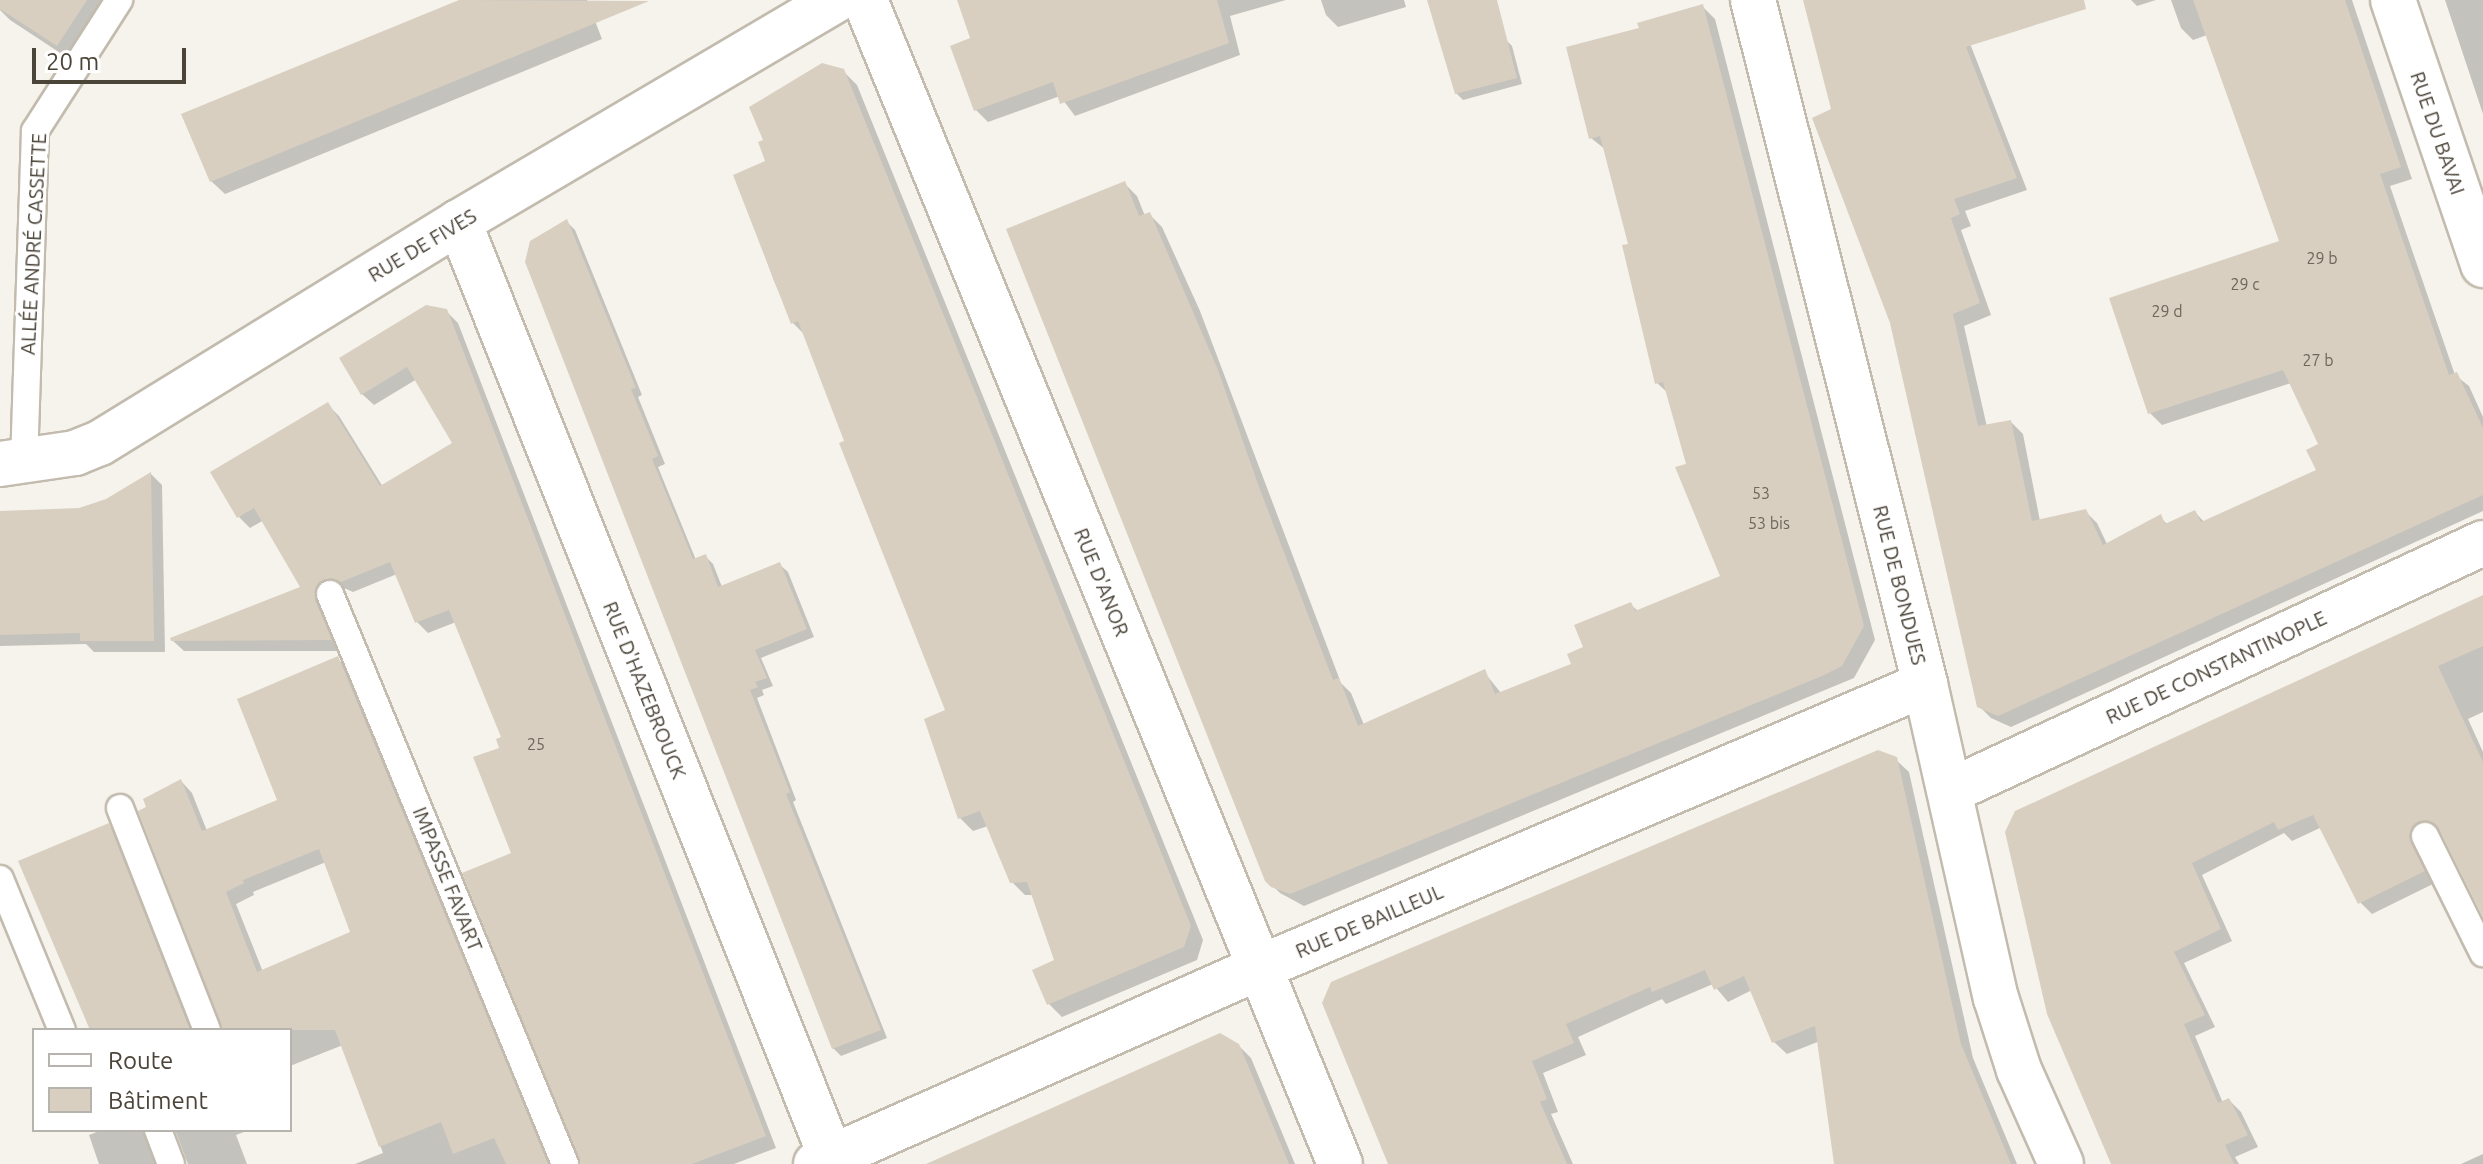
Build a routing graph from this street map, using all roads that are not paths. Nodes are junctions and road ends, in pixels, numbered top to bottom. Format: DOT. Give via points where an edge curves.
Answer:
graph roads {
  1 [pos="119,0"];
  2 [pos="836,0"];
  3 [pos="865,0"];
  4 [pos="1753,0"];
  5 [pos="2393,0"];
  6 [pos="459,222"];
  7 [pos="2483,265"];
  8 [pos="12,463"];
  9 [pos="2483,543"];
  10 [pos="330,594"];
  11 [pos="1925,684"];
  12 [pos="1950,791"];
  13 [pos="120,808"];
  14 [pos="2425,836"];
  15 [pos="0,879"];
  16 [pos="2483,953"];
  17 [pos="1259,968"];
  18 [pos="61,1028"];
  19 [pos="206,1028"];
  20 [pos="159,1132"];
  21 [pos="824,1160"];
  22 [pos="171,1164"];
  23 [pos="565,1164"];
  24 [pos="1340,1164"];
  25 [pos="2061,1164"];
  1 -- 8 [label="lane, ALLÉE ANDRÉ CASSETTE" via="35,131"];
  2 -- 6 [label="street, RUE DE FIVES"];
  3 -- 17 [label="street, RUE D'ANOR"];
  4 -- 11 [label="street, RUE DE BONDUES"];
  5 -- 7 [label="street, RUE DU BAVAI"];
  6 -- 8 [label="street, RUE DE FIVES" via="100,443 75,453"];
  6 -- 21 [label="street, RUE D'HAZEBROUCK"];
  9 -- 12 [label="street, RUE DE CONSTANTINOPLE"];
  10 -- 23 [label="lane, IMPASSE FAVART"];
  11 -- 12 [label="street, RUE DE BONDUES"];
  11 -- 17 [label="street, RUE DE BAILLEUL"];
  12 -- 25 [label="street, RUE DE BONDUES" via="2007,1038"];
  13 -- 19 [label="lane"];
  14 -- 16 [label="lane"];
  15 -- 18 [label="lane"];
  17 -- 21 [label="street, RUE DE BAILLEUL"];
  17 -- 24 [label="street, RUE D'ANOR"];
  20 -- 22 [label="lane"];
}
